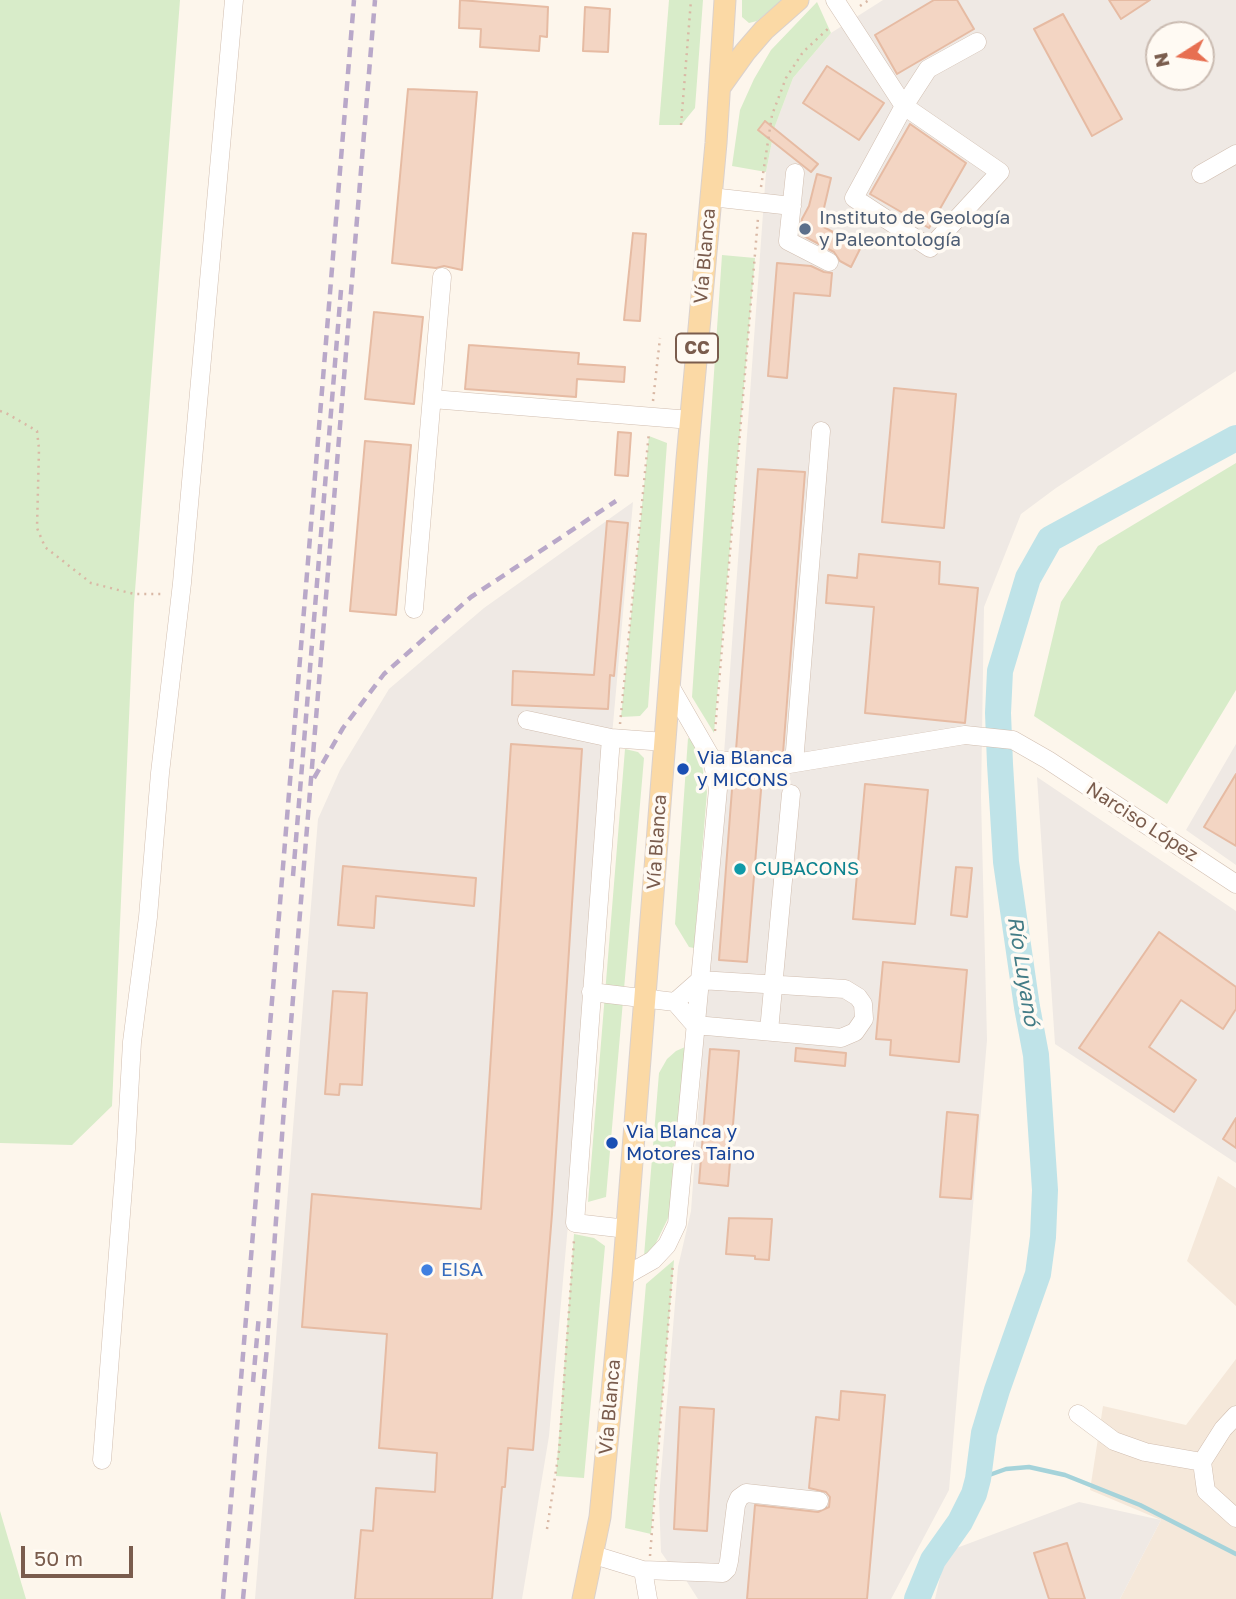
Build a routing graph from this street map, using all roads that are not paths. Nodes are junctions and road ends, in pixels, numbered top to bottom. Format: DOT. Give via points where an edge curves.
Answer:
graph roads {
  1 [pos="234,0"];
  2 [pos="725,0"];
  3 [pos="798,0"];
  4 [pos="840,7"];
  5 [pos="977,42"];
  6 [pos="720,87"];
  7 [pos="904,106"];
  8 [pos="1236,154"];
  9 [pos="795,173"];
  10 [pos="1201,174"];
  11 [pos="711,197"];
  12 [pos="792,205"];
  13 [pos="829,262"];
  14 [pos="442,277"];
  15 [pos="432,399"];
  16 [pos="691,420"];
  17 [pos="821,431"];
  18 [pos="414,609"];
  19 [pos="670,686"];
  20 [pos="527,720"];
  21 [pos="615,738"];
  22 [pos="665,742"];
  23 [pos="712,759"];
  24 [pos="794,763"];
  25 [pos="790,794"];
  26 [pos="1236,884"];
  27 [pos="700,980"];
  28 [pos="773,985"];
  29 [pos="591,992"];
  30 [pos="645,998"];
  31 [pos="675,1002"];
  32 [pos="695,1025"];
  33 [pos="769,1031"];
  34 [pos="626,1229"];
  35 [pos="622,1278"];
  36 [pos="1078,1415"];
  37 [pos="1236,1415"];
  38 [pos="102,1460"];
  39 [pos="1202,1462"];
  40 [pos="819,1501"];
  41 [pos="1236,1518"];
  42 [pos="593,1555"];
  43 [pos="648,1570"];
  44 [pos="583,1599"];
  45 [pos="648,1599"];
  1 -- 38 [label="street" via="181,594 132,1042"];
  2 -- 6 [label="main road, Vía Blanca / CC"];
  3 -- 6 [label="main road" via="764,30"];
  4 -- 7 [label="street"];
  5 -- 7 [label="street" via="928,69"];
  6 -- 11 [label="main road, Vía Blanca / CC"];
  7 -- 7 [label="street" via="855,198 930,248 1000,172"];
  8 -- 10 [label="street"];
  9 -- 12 [label="street"];
  11 -- 12 [label="street"];
  11 -- 16 [label="main road, Vía Blanca / CC"];
  12 -- 13 [label="street" via="788,242"];
  14 -- 15 [label="street"];
  15 -- 16 [label="street"];
  15 -- 18 [label="street"];
  16 -- 19 [label="main road, Vía Blanca / CC"];
  17 -- 24 [label="street"];
  19 -- 22 [label="main road, Vía Blanca / CC"];
  19 -- 23 [label="street"];
  20 -- 21 [label="street"];
  21 -- 22 [label="street"];
  21 -- 29 [label="street"];
  22 -- 30 [label="main road, Vía Blanca / CC"];
  23 -- 24 [label="street, Narciso López" via="771,767"];
  23 -- 27 [label="street" via="718,789"];
  24 -- 26 [label="street, Narciso López" via="965,735 1013,740"];
  25 -- 28 [label="street"];
  27 -- 28 [label="street"];
  27 -- 31 [label="street"];
  27 -- 32 [label="street"];
  28 -- 33 [label="street"];
  28 -- 33 [label="street" via="845,989 863,1004 864,1019 855,1032 841,1038"];
  29 -- 30 [label="street"];
  29 -- 34 [label="street" via="575,1223"];
  30 -- 31 [label="street"];
  30 -- 34 [label="main road, Vía Blanca / CC"];
  31 -- 32 [label="street"];
  32 -- 33 [label="street"];
  32 -- 35 [label="street" via="677,1224 653,1260"];
  34 -- 35 [label="main road, Vía Blanca / CC"];
  35 -- 42 [label="main road, Vía Blanca / CC"];
  36 -- 39 [label="street" via="1114,1441 1145,1452"];
  37 -- 39 [label="street"];
  39 -- 41 [label="street" via="1206,1491"];
  40 -- 43 [label="street" via="746,1493 736,1505 729,1561 723,1573"];
  42 -- 43 [label="street"];
  42 -- 44 [label="main road, Vía Blanca / CC"];
  43 -- 45 [label="street"];
}
